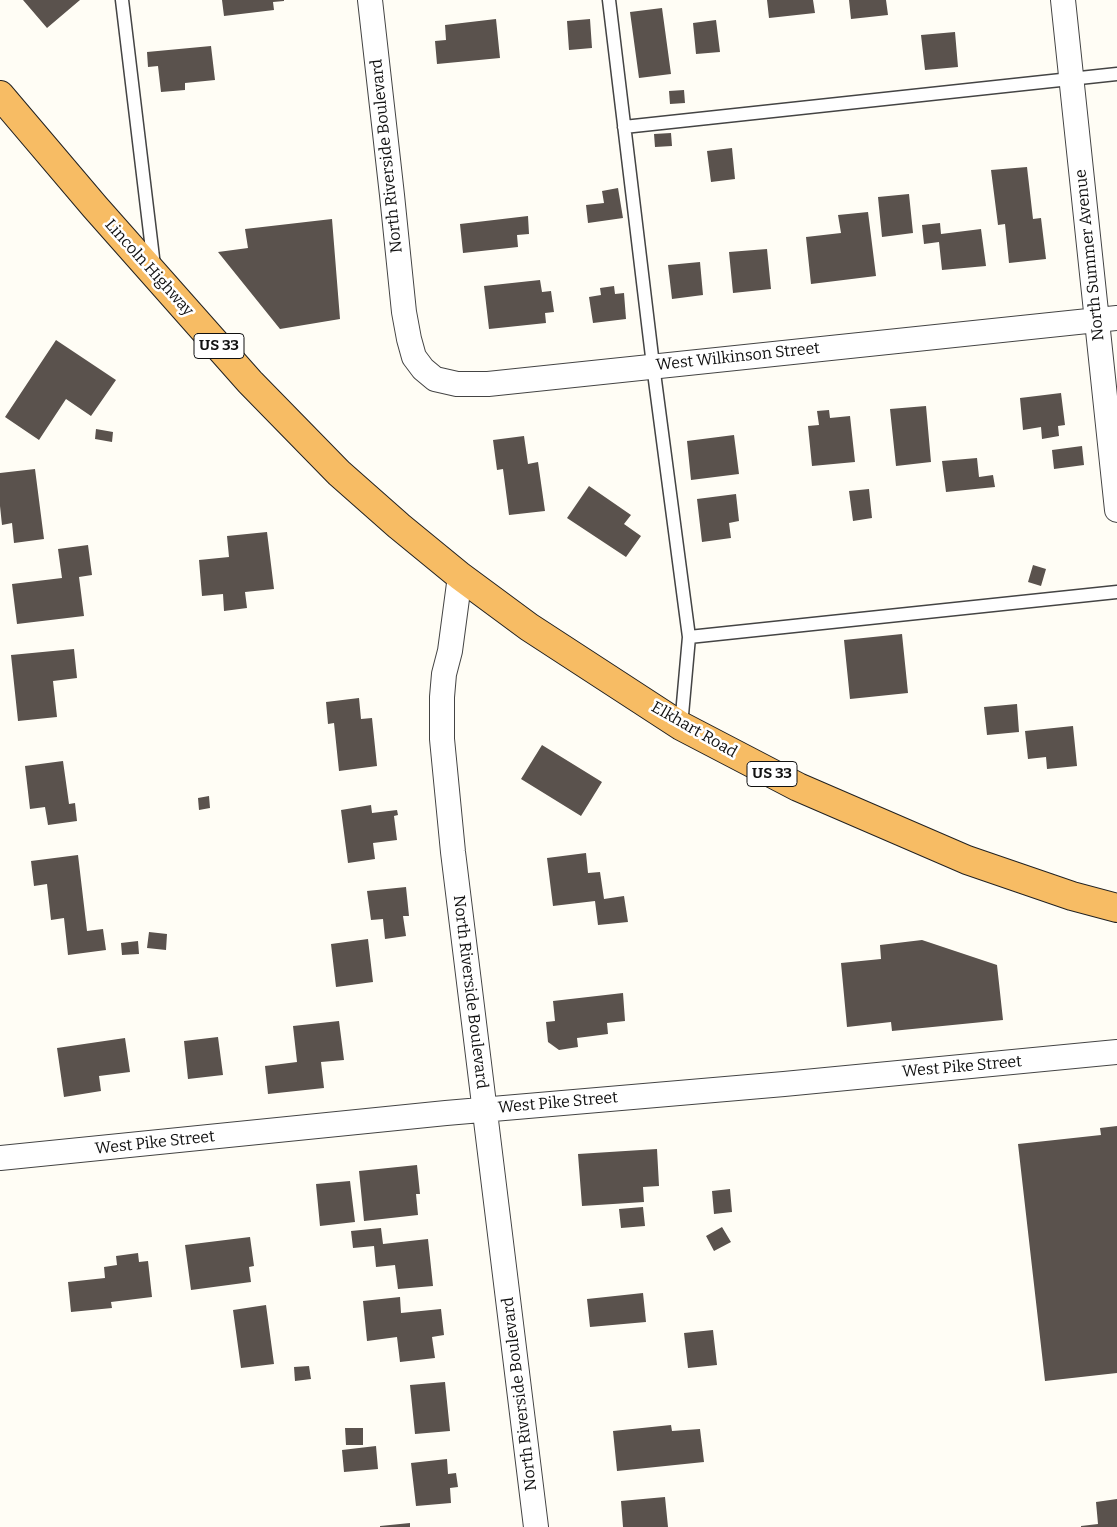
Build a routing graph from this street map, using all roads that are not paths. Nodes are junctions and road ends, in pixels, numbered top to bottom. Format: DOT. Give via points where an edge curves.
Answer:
graph roads {
  1 [pos="122,0"];
  2 [pos="370,0"];
  3 [pos="608,0"];
  4 [pos="1063,0"];
  5 [pos="1117,74"];
  6 [pos="1072,79"];
  7 [pos="0,95"];
  8 [pos="624,126"];
  9 [pos="155,274"];
  10 [pos="404,312"];
  11 [pos="1107,319"];
  12 [pos="653,365"];
  13 [pos="1117,510"];
  14 [pos="460,576"];
  15 [pos="1117,592"];
  16 [pos="689,637"];
  17 [pos="681,726"];
  18 [pos="1117,908"];
  19 [pos="1117,1052"];
  20 [pos="485,1110"];
  21 [pos="0,1158"];
  22 [pos="536,1527"];
  1 -- 9 [label="lane"];
  2 -- 10 [label="street, North Riverside Boulevard"];
  3 -- 8 [label="lane"];
  4 -- 6 [label="street, North Summer Avenue"];
  5 -- 6 [label="lane"];
  6 -- 8 [label="lane"];
  6 -- 11 [label="street, North Summer Avenue"];
  7 -- 9 [label="highway, Lincoln Highway / US 33"];
  8 -- 12 [label="lane"];
  9 -- 14 [label="highway, Lincoln Highway / US 33" via="250,382 339,473"];
  10 -- 12 [label="street, West Wilkinson Street" via="414,357 423,370 434,379 457,384 488,384"];
  11 -- 12 [label="street, West Wilkinson Street"];
  11 -- 13 [label="street, North Summer Avenue"];
  12 -- 16 [label="lane"];
  14 -- 17 [label="highway, Elkhart Road / US 33" via="529,627"];
  14 -- 20 [label="street, North Riverside Boulevard" via="444,674 442,739"];
  15 -- 16 [label="lane"];
  16 -- 17 [label="lane"];
  17 -- 18 [label="highway, Elkhart Road / US 33" via="798,787 967,860"];
  19 -- 20 [label="street, West Pike Street"];
  20 -- 21 [label="street, West Pike Street"];
  20 -- 22 [label="street, North Riverside Boulevard"];
}
